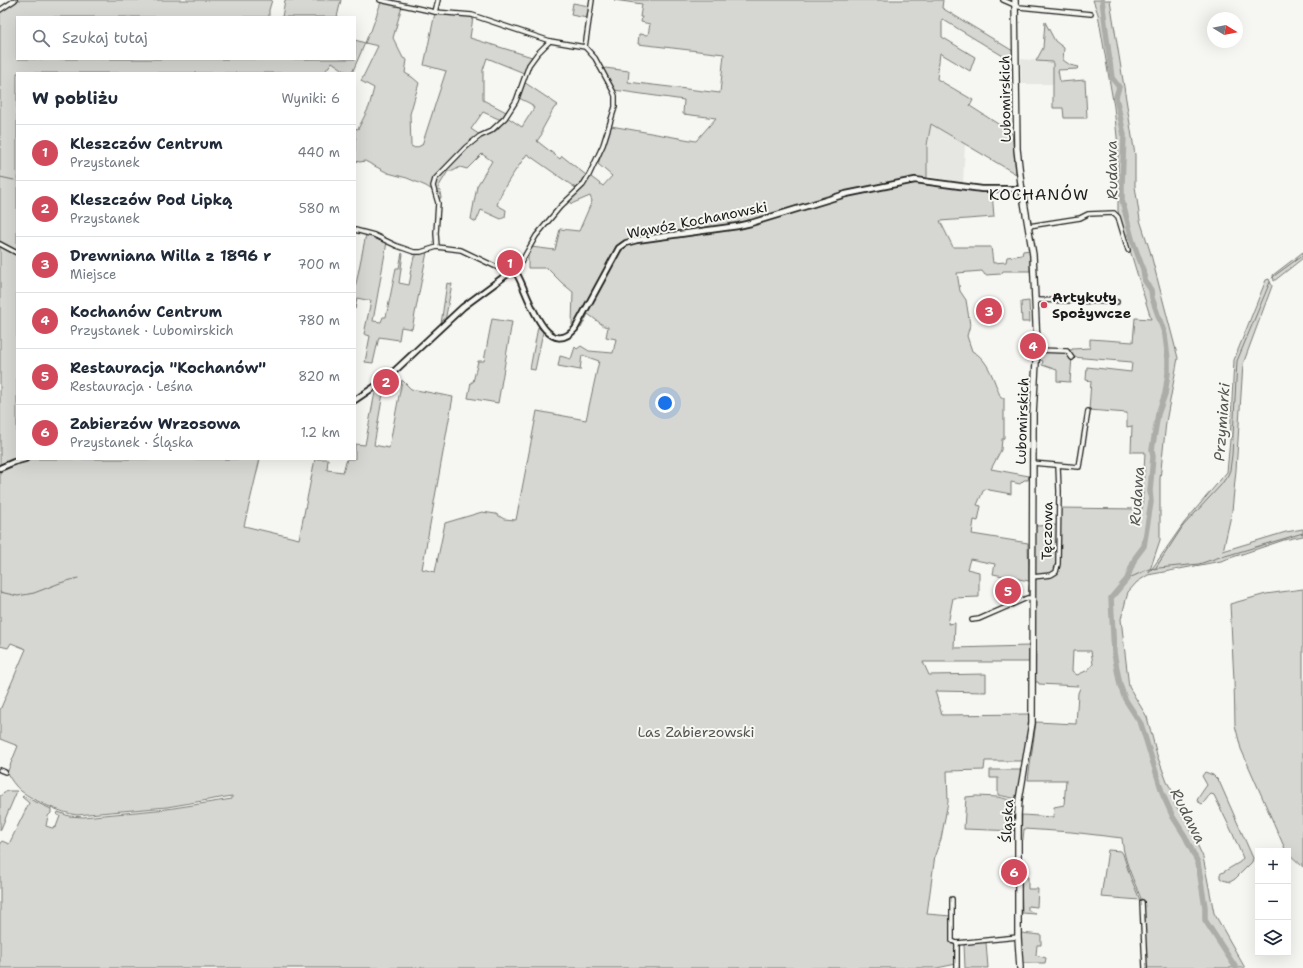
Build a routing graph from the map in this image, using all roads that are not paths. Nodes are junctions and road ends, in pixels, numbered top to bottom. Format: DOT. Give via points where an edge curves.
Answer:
graph roads {
  1 [pos="15,0"];
  2 [pos="380,0"];
  3 [pos="438,0"];
  4 [pos="592,0"];
  5 [pos="1003,0"];
  6 [pos="1016,3"];
  7 [pos="0,10"];
  8 [pos="435,12"];
  9 [pos="1090,14"];
  10 [pos="550,41"];
  11 [pos="585,47"];
  12 [pos="1022,190"];
  13 [pos="1029,226"];
  14 [pos="356,230"];
  15 [pos="0,244"];
  16 [pos="437,246"];
  17 [pos="1128,250"];
  18 [pos="16,252"];
  19 [pos="509,273"];
  20 [pos="514,274"];
  21 [pos="1035,300"];
  22 [pos="1117,302"];
  23 [pos="1037,350"];
  24 [pos="1072,358"];
  25 [pos="356,399"];
  26 [pos="1088,411"];
  27 [pos="21,460"];
  28 [pos="1032,463"];
  29 [pos="1058,466"];
  30 [pos="0,468"];
  31 [pos="1032,577"];
  32 [pos="1032,598"];
  33 [pos="972,620"];
  34 [pos="1028,747"];
  35 [pos="0,770"];
  36 [pos="5,772"];
  37 [pos="952,899"];
  38 [pos="1142,902"];
  39 [pos="1018,937"];
  40 [pos="957,943"];
  41 [pos="957,968"];
  42 [pos="1020,968"];
  43 [pos="1144,968"];
  1 -- 7 [label="street"];
  2 -- 8 [label="street"];
  3 -- 8 [label="street"];
  4 -- 11 [label="street"];
  5 -- 6 [label="street"];
  6 -- 9 [label="street"];
  6 -- 12 [label="main road, Lubomirskich" via="1017,136"];
  8 -- 10 [label="street" via="472,15"];
  10 -- 11 [label="street"];
  10 -- 16 [label="street" via="529,65 516,101 505,118 491,131 466,147 435,179 433,186 438,203"];
  11 -- 20 [label="street" via="595,58 615,96 615,107 603,145 583,185 547,221"];
  12 -- 13 [label="main road, Lubomirskich"];
  12 -- 20 [label="street, Wąwóz Kochanowski" via="982,189 909,180 851,192 738,226 626,243 619,248 613,258 575,329 570,335 560,337 545,330"];
  13 -- 17 [label="street" via="1080,218 1088,214 1114,213 1118,217"];
  13 -- 21 [label="main road, Lubomirskich"];
  14 -- 16 [label="street" via="414,252"];
  15 -- 18 [label="street"];
  16 -- 19 [label="street" via="461,250"];
  19 -- 20 [label="street"];
  19 -- 25 [label="street" via="463,307 386,379"];
  21 -- 22 [label="street"];
  21 -- 23 [label="main road, Lubomirskich"];
  23 -- 24 [label="street" via="1067,351"];
  23 -- 28 [label="main road, Lubomirskich"];
  26 -- 29 [label="street" via="1079,467"];
  27 -- 30 [label="street"];
  28 -- 29 [label="street"];
  28 -- 31 [label="main road, Lubomirskich"];
  29 -- 31 [label="street, Tęczowa" via="1058,564 1056,572 1051,575"];
  31 -- 32 [label="main road, Lubomirskich"];
  32 -- 33 [label="street"];
  32 -- 34 [label="main road, Lubomirskich" via="1032,718"];
  34 -- 39 [label="main road, Śląska" via="1018,808"];
  35 -- 36 [label="street"];
  37 -- 40 [label="street" via="952,941"];
  38 -- 43 [label="street"];
  39 -- 40 [label="street"];
  39 -- 42 [label="main road, Śląska"];
  40 -- 41 [label="street"];
}
